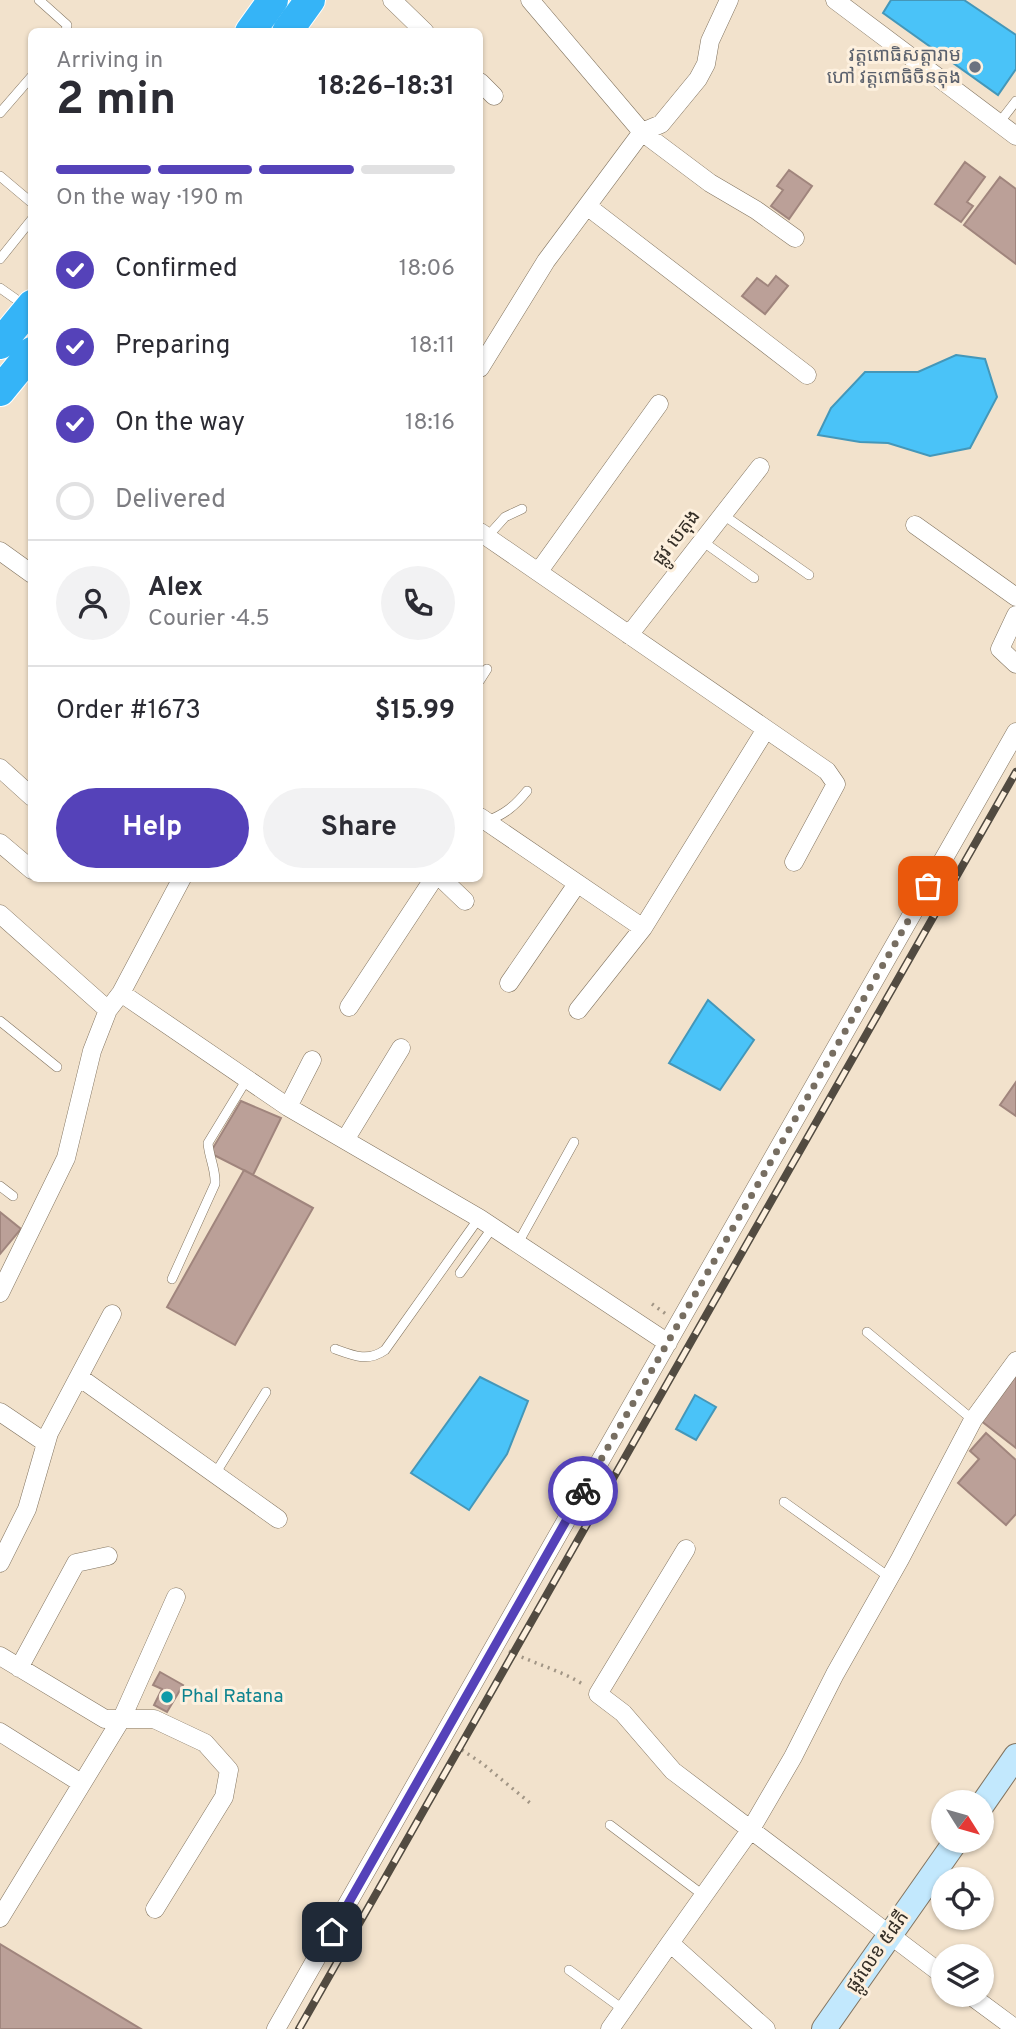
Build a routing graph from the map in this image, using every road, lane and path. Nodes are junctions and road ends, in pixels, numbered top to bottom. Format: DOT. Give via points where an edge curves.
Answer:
graph roads {
  1 [pos="39,0"];
  2 [pos="310,0"];
  3 [pos="392,0"];
  4 [pos="530,0"];
  5 [pos="729,0"];
  6 [pos="835,0"];
  7 [pos="67,28"];
  8 [pos="290,28"];
  9 [pos="421,28"];
  10 [pos="28,81"];
  11 [pos="483,85"];
  12 [pos="494,96"];
  13 [pos="1016,101"];
  14 [pos="0,113"];
  15 [pos="999,123"];
  16 [pos="642,132"];
  17 [pos="1016,136"];
  18 [pos="0,176"];
  19 [pos="28,200"];
  20 [pos="587,206"];
  21 [pos="28,224"];
  22 [pos="795,237"];
  23 [pos="0,258"];
  24 [pos="0,288"];
  25 [pos="28,306"];
  26 [pos="28,309"];
  27 [pos="0,344"];
  28 [pos="483,363"];
  29 [pos="807,374"];
  30 [pos="659,404"];
  31 [pos="760,467"];
  32 [pos="522,509"];
  33 [pos="722,514"];
  34 [pos="915,525"];
  35 [pos="483,535"];
  36 [pos="702,541"];
  37 [pos="0,551"];
  38 [pos="28,571"];
  39 [pos="539,571"];
  40 [pos="809,575"];
  41 [pos="754,578"];
  42 [pos="1016,597"];
  43 [pos="1016,615"];
  44 [pos="629,635"];
  45 [pos="1016,664"];
  46 [pos="487,669"];
  47 [pos="483,675"];
  48 [pos="766,729"];
  49 [pos="1016,732"];
  50 [pos="0,768"];
  51 [pos="527,791"];
  52 [pos="28,793"];
  53 [pos="483,819"];
  54 [pos="0,843"];
  55 [pos="794,862"];
  56 [pos="28,867"];
  57 [pos="180,882"];
  58 [pos="431,882"];
  59 [pos="445,882"];
  60 [pos="577,884"];
  61 [pos="465,901"];
  62 [pos="0,914"];
  63 [pos="643,928"];
  64 [pos="509,983"];
  65 [pos="121,993"];
  66 [pos="349,1007"];
  67 [pos="108,1010"];
  68 [pos="578,1010"];
  69 [pos="0,1021"];
  70 [pos="401,1048"];
  71 [pos="312,1060"];
  72 [pos="57,1067"];
  73 [pos="247,1079"];
  74 [pos="288,1107"];
  75 [pos="345,1140"];
  76 [pos="575,1142"];
  77 [pos="0,1186"];
  78 [pos="13,1196"];
  79 [pos="486,1222"];
  80 [pos="518,1244"];
  81 [pos="460,1273"];
  82 [pos="172,1279"];
  83 [pos="0,1293"];
  84 [pos="112,1314"];
  85 [pos="867,1332"];
  86 [pos="668,1343"];
  87 [pos="335,1349"];
  88 [pos="1016,1361"];
  89 [pos="79,1377"];
  90 [pos="266,1392"];
  91 [pos="0,1412"];
  92 [pos="973,1420"];
  93 [pos="46,1443"];
  94 [pos="215,1474"];
  95 [pos="784,1502"];
  96 [pos="278,1519"];
  97 [pos="686,1549"];
  98 [pos="108,1556"];
  99 [pos="0,1563"];
  100 [pos="889,1577"];
  101 [pos="176,1597"];
  102 [pos="496,1644"];
  103 [pos="0,1656"];
  104 [pos="19,1668"];
  105 [pos="598,1694"];
  106 [pos="122,1718"];
  107 [pos="0,1732"];
  108 [pos="442,1738"];
  109 [pos="1016,1756"];
  110 [pos="81,1783"];
  111 [pos="992,1790"];
  112 [pos="530,1803"];
  113 [pos="610,1825"];
  114 [pos="751,1829"];
  115 [pos="948,1853"];
  116 [pos="702,1895"];
  117 [pos="155,1909"];
  118 [pos="0,1918"];
  119 [pos="890,1936"];
  120 [pos="670,1944"];
  121 [pos="931,1966"];
  122 [pos="569,1970"];
  123 [pos="986,2007"];
  124 [pos="624,2010"];
  125 [pos="1009,2024"];
  126 [pos="276,2029"];
  127 [pos="610,2029"];
  128 [pos="766,2029"];
  129 [pos="824,2029"];
  1 -- 7 [label="lane"];
  2 -- 8 [label="highway"];
  3 -- 9 [label="street"];
  4 -- 16 [label="street"];
  5 -- 16 [label="street" via="698,79 661,124"];
  6 -- 15 [label="street"];
  10 -- 14 [label="lane"];
  11 -- 12 [label="street"];
  13 -- 15 [label="lane"];
  15 -- 17 [label="street"];
  16 -- 20 [label="street"];
  16 -- 22 [label="street" via="710,183"];
  18 -- 19 [label="lane"];
  20 -- 28 [label="street" via="546,261"];
  20 -- 29 [label="street"];
  21 -- 23 [label="lane"];
  24 -- 25 [label="lane"];
  26 -- 27 [label="highway"];
  30 -- 39 [label="street"];
  31 -- 33 [label="street, ផ្លូវ បេតុង"];
  32 -- 35 [label="lane"];
  33 -- 36 [label="street, ផ្លូវ បេតុង"];
  33 -- 40 [label="lane"];
  34 -- 42 [label="street"];
  35 -- 39 [label="street"];
  36 -- 41 [label="lane"];
  36 -- 44 [label="street, ផ្លូវ បេតុង"];
  37 -- 38 [label="street"];
  39 -- 44 [label="street"];
  43 -- 45 [label="street" via="1000,649"];
  44 -- 48 [label="street"];
  46 -- 47 [label="lane"];
  48 -- 55 [label="street" via="827,771 836,784"];
  48 -- 63 [label="street"];
  49 -- 86 [label="street"];
  50 -- 52 [label="street"];
  51 -- 53 [label="lane" via="504,815"];
  53 -- 60 [label="street"];
  54 -- 56 [label="street"];
  57 -- 65 [label="street"];
  58 -- 66 [label="street"];
  59 -- 61 [label="street"];
  60 -- 63 [label="street"];
  60 -- 64 [label="street"];
  62 -- 67 [label="street"];
  63 -- 68 [label="street"];
  65 -- 67 [label="street"];
  65 -- 73 [label="street"];
  67 -- 83 [label="street" via="92,1051 66,1158"];
  69 -- 72 [label="lane"];
  70 -- 75 [label="street"];
  71 -- 74 [label="street"];
  73 -- 74 [label="street"];
  73 -- 82 [label="lane" via="208,1143 215,1184"];
  74 -- 75 [label="street"];
  75 -- 79 [label="street"];
  76 -- 80 [label="lane"];
  77 -- 78 [label="lane"];
  79 -- 80 [label="street"];
  79 -- 81 [label="lane"];
  79 -- 87 [label="lane" via="385,1350 365,1358"];
  80 -- 86 [label="street"];
  84 -- 89 [label="street"];
  85 -- 92 [label="lane"];
  86 -- 102 [label="street"];
  88 -- 92 [label="street"];
  89 -- 93 [label="street"];
  89 -- 94 [label="street"];
  90 -- 94 [label="lane"];
  91 -- 93 [label="street"];
  92 -- 100 [label="street"];
  93 -- 99 [label="street" via="27,1509"];
  94 -- 96 [label="street"];
  95 -- 100 [label="lane"];
  97 -- 105 [label="street"];
  98 -- 104 [label="street" via="76,1563"];
  100 -- 114 [label="street"];
  101 -- 106 [label="street"];
  102 -- 105 [label="path"];
  102 -- 108 [label="street"];
  103 -- 104 [label="street"];
  104 -- 106 [label="street" via="96,1715"];
  105 -- 114 [label="street" via="623,1713 673,1771"];
  106 -- 110 [label="street"];
  106 -- 117 [label="street" via="154,1719 205,1743 229,1770 224,1797"];
  107 -- 110 [label="street"];
  108 -- 112 [label="path" via="483,1763"];
  108 -- 126 [label="street"];
  109 -- 111 [label="street"];
  110 -- 118 [label="street"];
  113 -- 116 [label="lane"];
  114 -- 116 [label="street"];
  114 -- 119 [label="street"];
  115 -- 119 [label="street, ផ្លូវលេខ ៥៨ភី"];
  116 -- 120 [label="street"];
  119 -- 121 [label="street"];
  119 -- 129 [label="street, ផ្លូវលេខ ៥៨ភី"];
  120 -- 124 [label="street"];
  120 -- 128 [label="street"];
  122 -- 124 [label="lane"];
  123 -- 125 [label="street"];
  124 -- 127 [label="street"];
}
